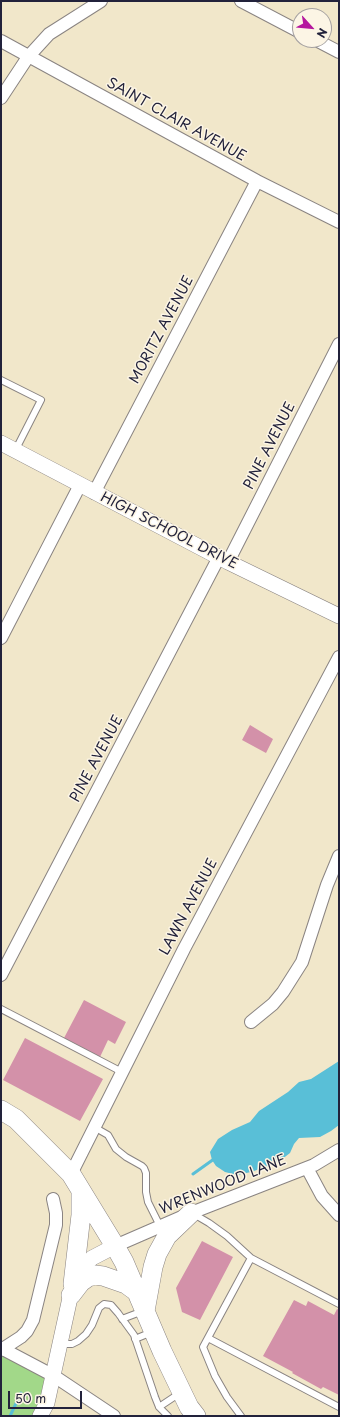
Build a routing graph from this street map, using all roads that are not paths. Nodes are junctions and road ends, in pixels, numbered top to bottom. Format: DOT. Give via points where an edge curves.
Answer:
graph roads {
  1 [pos="101,1"];
  2 [pos="241,1"];
  3 [pos="292,28"];
  4 [pos="1,41"];
  5 [pos="28,57"];
  6 [pos="1,98"];
  7 [pos="257,181"];
  8 [pos="339,222"];
  9 [pos="339,344"];
  10 [pos="1,380"];
  11 [pos="1,443"];
  12 [pos="15,451"];
  13 [pos="80,485"];
  14 [pos="94,492"];
  15 [pos="223,560"];
  16 [pos="339,616"];
  17 [pos="1,638"];
  18 [pos="339,657"];
  19 [pos="339,856"];
  20 [pos="1,975"];
  21 [pos="1,1009"];
  22 [pos="251,1022"];
  23 [pos="122,1072"];
  24 [pos="1,1110"];
  25 [pos="94,1127"];
  26 [pos="339,1150"];
  27 [pos="307,1168"];
  28 [pos="76,1182"];
  29 [pos="53,1199"];
  30 [pos="191,1213"];
  31 [pos="339,1215"];
  32 [pos="160,1226"];
  33 [pos="115,1246"];
  34 [pos="251,1258"];
  35 [pos="72,1290"];
  36 [pos="137,1292"];
  37 [pos="339,1304"];
  38 [pos="145,1311"];
  39 [pos="122,1319"];
  40 [pos="154,1332"];
  41 [pos="208,1338"];
  42 [pos="135,1339"];
  43 [pos="60,1344"];
  44 [pos="1,1349"];
  45 [pos="54,1376"];
  46 [pos="182,1392"];
  47 [pos="159,1407"];
  48 [pos="339,1407"];
  49 [pos="40,1416"];
  50 [pos="114,1416"];
  51 [pos="168,1416"];
  52 [pos="196,1416"];
  53 [pos="241,1416"];
  1 -- 5 [label="street" via="48,34"];
  2 -- 3 [label="street"];
  4 -- 5 [label="street, SAINT CLAIR AVENUE"];
  5 -- 6 [label="street"];
  5 -- 7 [label="street, SAINT CLAIR AVENUE"];
  7 -- 8 [label="street, SAINT CLAIR AVENUE"];
  7 -- 14 [label="street, MORITZ AVENUE"];
  9 -- 15 [label="street, PINE AVENUE"];
  10 -- 12 [label="lane" via="41,400"];
  11 -- 12 [label="street, HIGH SCHOOL DRIVE"];
  12 -- 13 [label="street, HIGH SCHOOL DRIVE"];
  13 -- 14 [label="street, HIGH SCHOOL DRIVE"];
  13 -- 17 [label="street"];
  14 -- 15 [label="street, HIGH SCHOOL DRIVE"];
  15 -- 16 [label="street, HIGH SCHOOL DRIVE"];
  15 -- 20 [label="street, PINE AVENUE"];
  18 -- 23 [label="street, LAWN AVENUE" via="184,949"];
  19 -- 22 [label="street" via="302,962 283,992"];
  21 -- 23 [label="lane"];
  23 -- 25 [label="street, LAWN AVENUE"];
  24 -- 28 [label="main road" via="16,1119"];
  25 -- 28 [label="street, LAWN AVENUE"];
  25 -- 32 [label="lane" via="108,1135 116,1149 144,1168 148,1202"];
  26 -- 27 [label="street, WRENWOOD LANE"];
  27 -- 30 [label="street, WRENWOOD LANE"];
  27 -- 31 [label="street" via="322,1196"];
  28 -- 33 [label="main road"];
  28 -- 35 [label="main road" via="81,1215"];
  29 -- 44 [label="street" via="56,1225 33,1320 21,1337"];
  30 -- 32 [label="street, WRENWOOD LANE"];
  30 -- 34 [label="lane" via="227,1236"];
  30 -- 38 [label="main road" via="168,1236 157,1254"];
  32 -- 33 [label="street, WRENWOOD LANE"];
  33 -- 35 [label="street" via="92,1258 82,1268"];
  33 -- 36 [label="main road"];
  34 -- 37 [label="lane"];
  34 -- 41 [label="lane"];
  35 -- 36 [label="main road" via="88,1277 95,1275 119,1281"];
  35 -- 43 [label="street"];
  36 -- 38 [label="main road"];
  38 -- 39 [label="lane"];
  38 -- 40 [label="main road"];
  39 -- 42 [label="lane"];
  39 -- 43 [label="lane" via="111,1305 104,1304 99,1308 86,1334 72,1344"];
  40 -- 42 [label="lane"];
  40 -- 46 [label="main road"];
  41 -- 48 [label="lane"];
  41 -- 53 [label="lane" via="203,1347 209,1362 227,1397"];
  42 -- 47 [label="lane"];
  43 -- 45 [label="street"];
  44 -- 45 [label="street"];
  45 -- 49 [label="street" via="47,1403"];
  45 -- 50 [label="street"];
  46 -- 47 [label="lane"];
  46 -- 52 [label="main road"];
  47 -- 51 [label="lane"];
}
